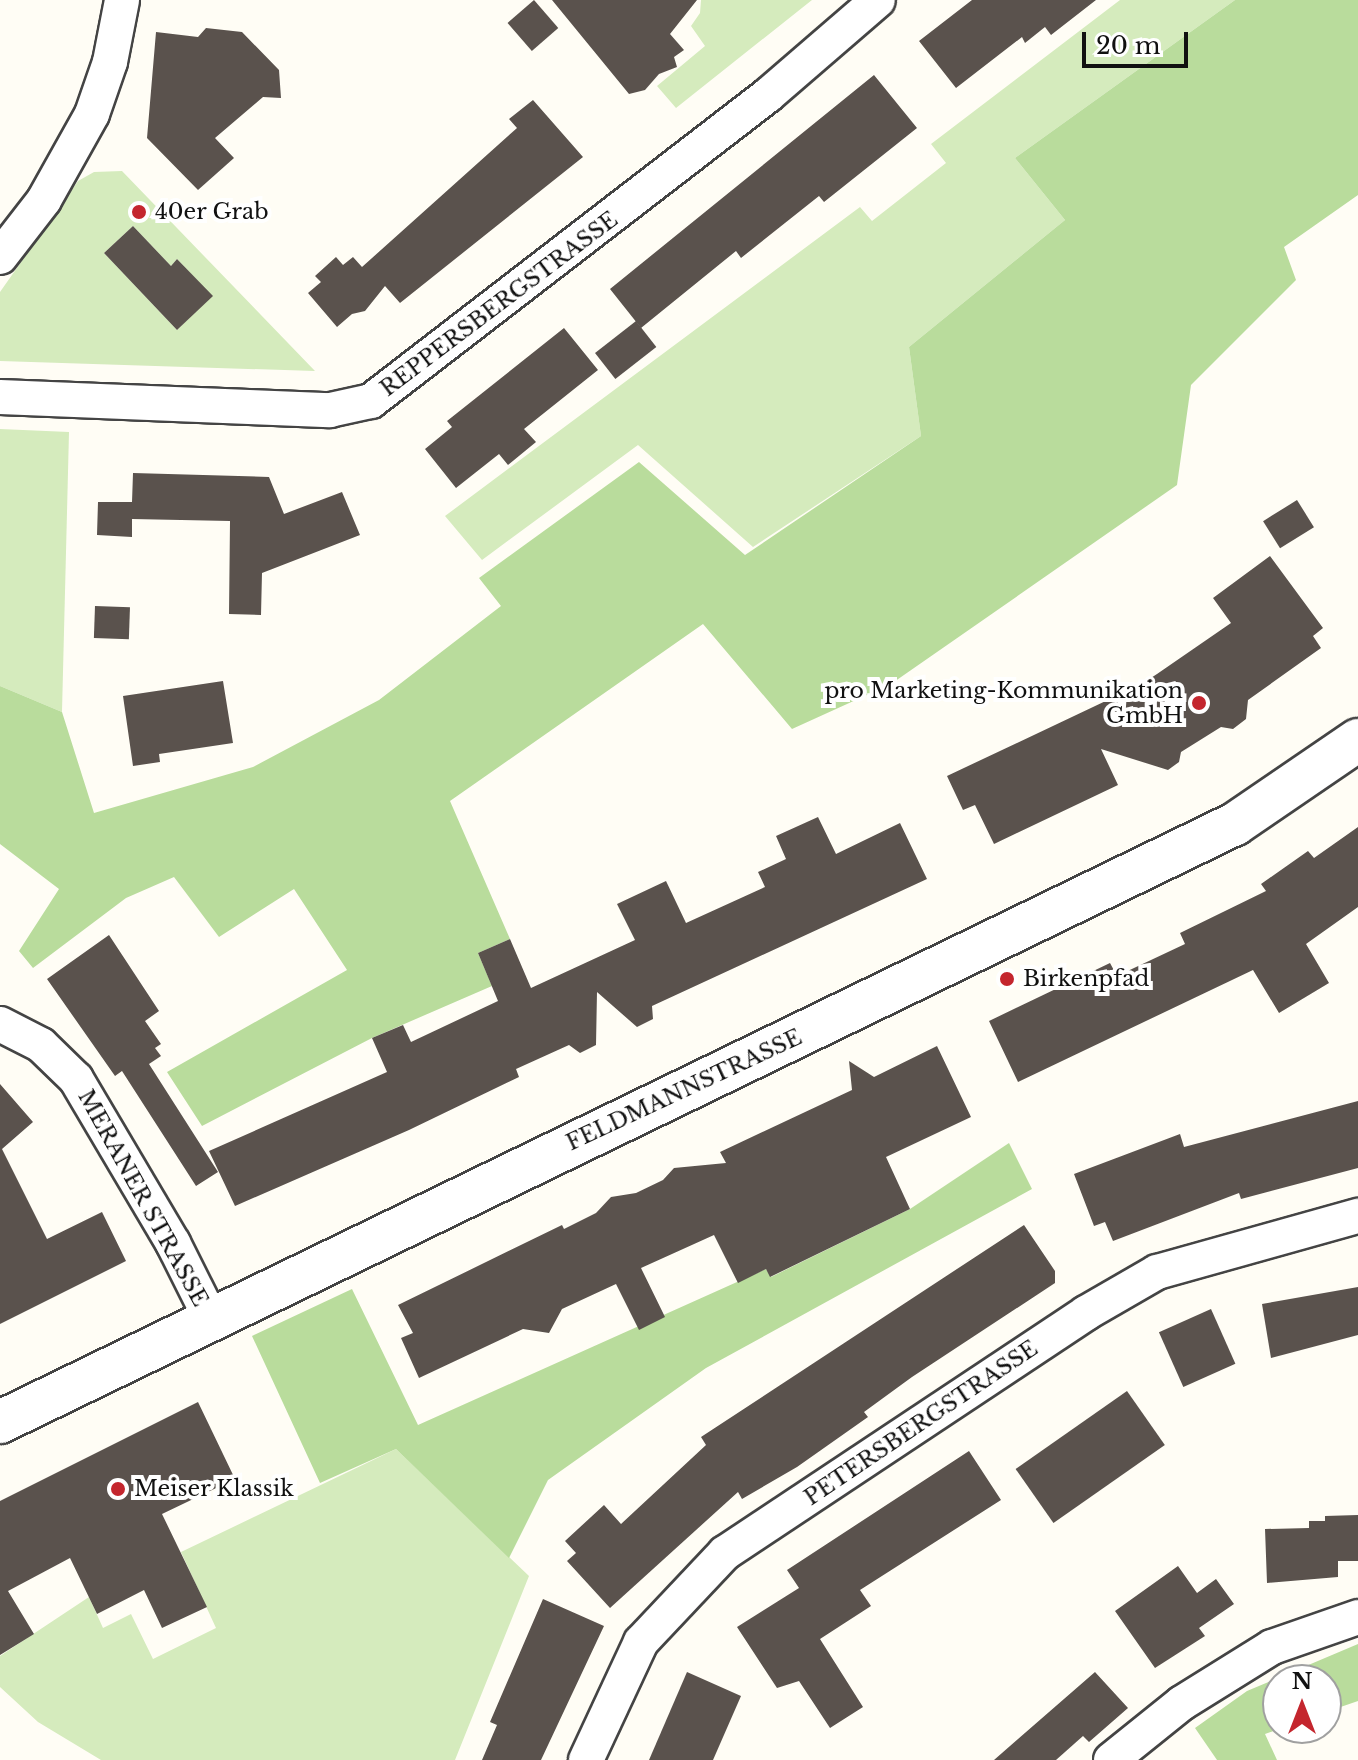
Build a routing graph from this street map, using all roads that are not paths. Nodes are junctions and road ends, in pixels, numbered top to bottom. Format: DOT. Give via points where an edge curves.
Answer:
graph roads {
  1 [pos="122,0"];
  2 [pos="878,0"];
  3 [pos="0,257"];
  4 [pos="0,397"];
  5 [pos="1358,740"];
  6 [pos="0,1024"];
  7 [pos="1358,1216"];
  8 [pos="210,1317"];
  9 [pos="0,1422"];
  10 [pos="1358,1617"];
  11 [pos="586,1760"];
  12 [pos="1111,1760"];
  1 -- 3 [label="street" via="110,62 92,114 44,200"];
  2 -- 4 [label="street, REPPERSBERGSTRASSE" via="757,104 371,401 330,410"];
  5 -- 8 [label="street, FELDMANNSTRASSE" via="1235,824"];
  6 -- 8 [label="street, MERANER STRASSE" via="41,1045 76,1079 166,1230"];
  7 -- 11 [label="street, PETERSBERGSTRASSE" via="1157,1272 1086,1313 725,1553 641,1642"];
  8 -- 9 [label="street, FELDMANNSTRASSE"];
  10 -- 12 [label="street" via="1272,1647 1182,1703"];
}
